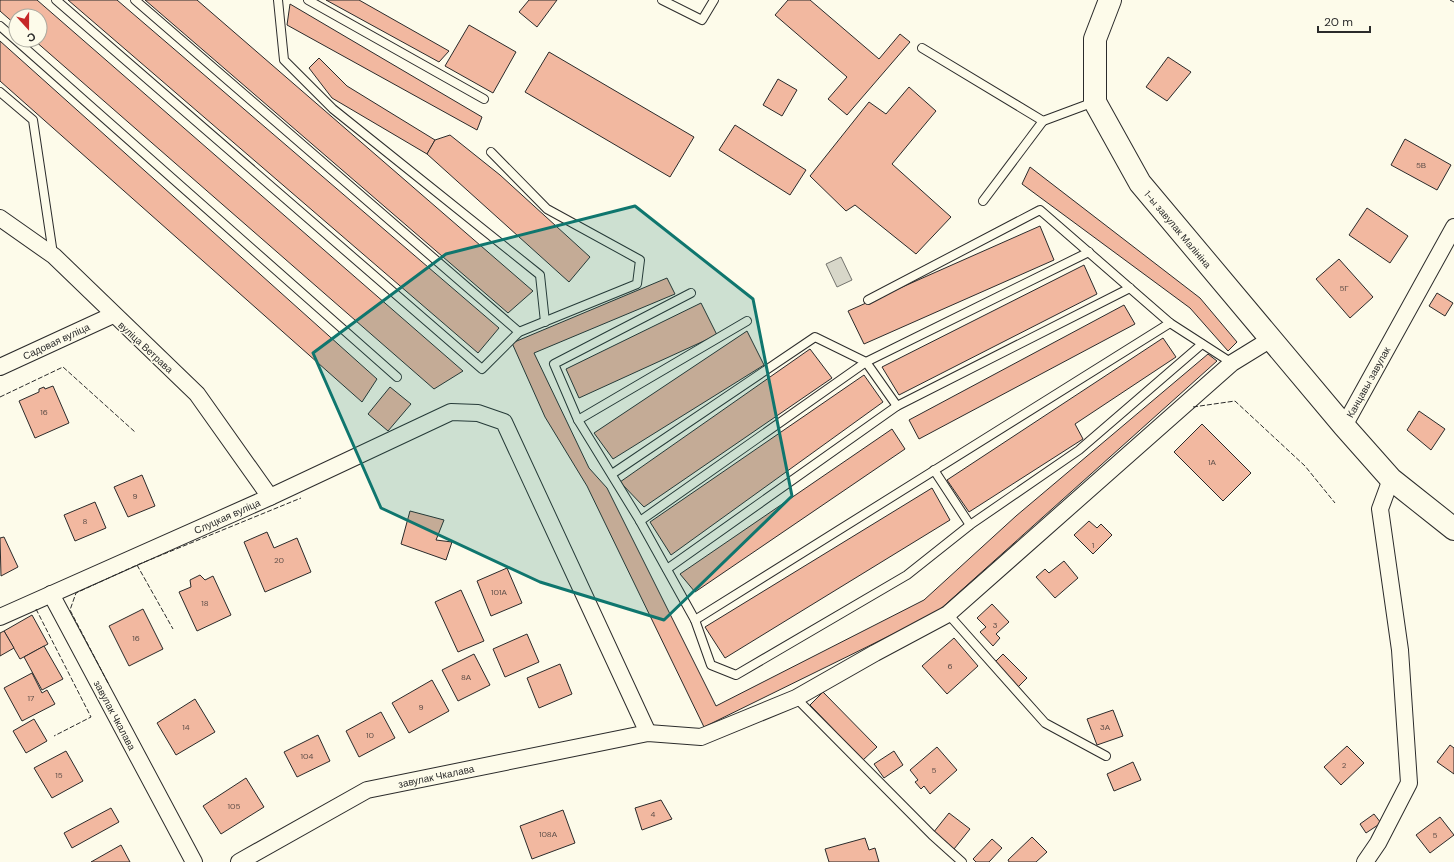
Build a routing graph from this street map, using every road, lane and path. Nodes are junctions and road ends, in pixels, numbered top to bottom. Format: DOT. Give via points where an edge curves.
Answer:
graph roads {
  1 [pos="56,0"];
  2 [pos="135,0"];
  3 [pos="278,0"];
  4 [pos="308,0"];
  5 [pos="662,0"];
  6 [pos="714,0"];
  7 [pos="1110,0"];
  8 [pos="0,26"];
  9 [pos="922,48"];
  10 [pos="0,92"];
  11 [pos="484,99"];
  12 [pos="1095,102"];
  13 [pos="1043,122"];
  14 [pos="491,152"];
  15 [pos="982,201"];
  16 [pos="0,218"];
  17 [pos="1454,227"];
  18 [pos="1089,252"];
  19 [pos="54,256"];
  20 [pos="1130,288"];
  21 [pos="690,293"];
  22 [pos="868,300"];
  23 [pos="113,315"];
  24 [pos="747,321"];
  25 [pos="545,322"];
  26 [pos="1170,323"];
  27 [pos="519,332"];
  28 [pos="1271,339"];
  29 [pos="1202,344"];
  30 [pos="866,362"];
  31 [pos="1232,363"];
  32 [pos="0,367"];
  33 [pos="397,377"];
  34 [pos="897,406"];
  35 [pos="578,420"];
  36 [pos="1344,426"];
  37 [pos="934,470"];
  38 [pos="612,474"];
  39 [pos="1391,479"];
  40 [pos="270,497"];
  41 [pos="640,521"];
  42 [pos="970,525"];
  43 [pos="1454,529"];
  44 [pos="667,570"];
  45 [pos="51,594"];
  46 [pos="948,614"];
  47 [pos="0,617"];
  48 [pos="695,620"];
  49 [pos="796,698"];
  50 [pos="648,733"];
  51 [pos="1106,756"];
  52 [pos="194,862"];
  53 [pos="239,862"];
  54 [pos="962,862"];
  55 [pos="1365,862"];
  1 -- 27 [label="lane" via="482,369"];
  2 -- 27 [label="lane"];
  3 -- 25 [label="lane" via="284,60 333,109 540,274"];
  4 -- 11 [label="lane"];
  5 -- 6 [label="lane" via="702,20"];
  7 -- 12 [label="street, 1-ы завулак Малініна" via="1095,39"];
  8 -- 33 [label="lane"];
  9 -- 13 [label="lane"];
  10 -- 19 [label="lane" via="33,120"];
  12 -- 13 [label="lane"];
  12 -- 28 [label="street, 1-ы завулак Малініна" via="1140,183"];
  13 -- 15 [label="lane"];
  14 -- 25 [label="lane" via="547,209 640,260 637,284"];
  16 -- 19 [label="street, вуліца Ветрава"];
  17 -- 36 [label="street, Канцавы завулак"];
  18 -- 20 [label="lane"];
  18 -- 22 [label="lane" via="1040,210"];
  18 -- 30 [label="lane"];
  19 -- 23 [label="street, вуліца Ветрава"];
  20 -- 26 [label="lane"];
  20 -- 34 [label="lane"];
  21 -- 35 [label="lane" via="554,364"];
  23 -- 32 [label="street, Садовая вуліца"];
  23 -- 40 [label="street, вуліца Ветрава" via="197,394"];
  24 -- 35 [label="lane"];
  25 -- 27 [label="lane"];
  26 -- 29 [label="lane"];
  26 -- 37 [label="lane"];
  28 -- 31 [label="street, завулак Чкалава"];
  28 -- 36 [label="street, 1-ы завулак Малініна"];
  29 -- 31 [label="lane"];
  29 -- 42 [label="lane" via="1079,450"];
  30 -- 34 [label="lane"];
  30 -- 38 [label="lane" via="815,337"];
  30 -- 41 [label="lane"];
  31 -- 46 [label="street, завулак Чкалава"];
  34 -- 44 [label="lane"];
  35 -- 38 [label="lane"];
  36 -- 39 [label="street, Канцавы завулак"];
  37 -- 42 [label="lane"];
  37 -- 48 [label="lane"];
  38 -- 41 [label="lane"];
  39 -- 43 [label="street, Канцавы завулак"];
  39 -- 55 [label="street" via="1380,509 1400,650 1409,783 1378,843"];
  40 -- 45 [label="street, Слуцкая вуліца"];
  40 -- 50 [label="street, Слуцкая вуліца" via="451,412 478,412 504,422"];
  41 -- 44 [label="lane"];
  42 -- 48 [label="lane" via="907,575 736,675 711,665"];
  44 -- 48 [label="lane"];
  45 -- 47 [label="street, Слуцкая вуліца"];
  45 -- 52 [label="street, завулак Чкалава"];
  46 -- 49 [label="street, завулак Чкалава"];
  46 -- 51 [label="lane" via="1045,723"];
  49 -- 50 [label="street, завулак Чкалава" via="701,737"];
  49 -- 54 [label="lane"];
  50 -- 53 [label="street, завулак Чкалава" via="367,790"];
}
